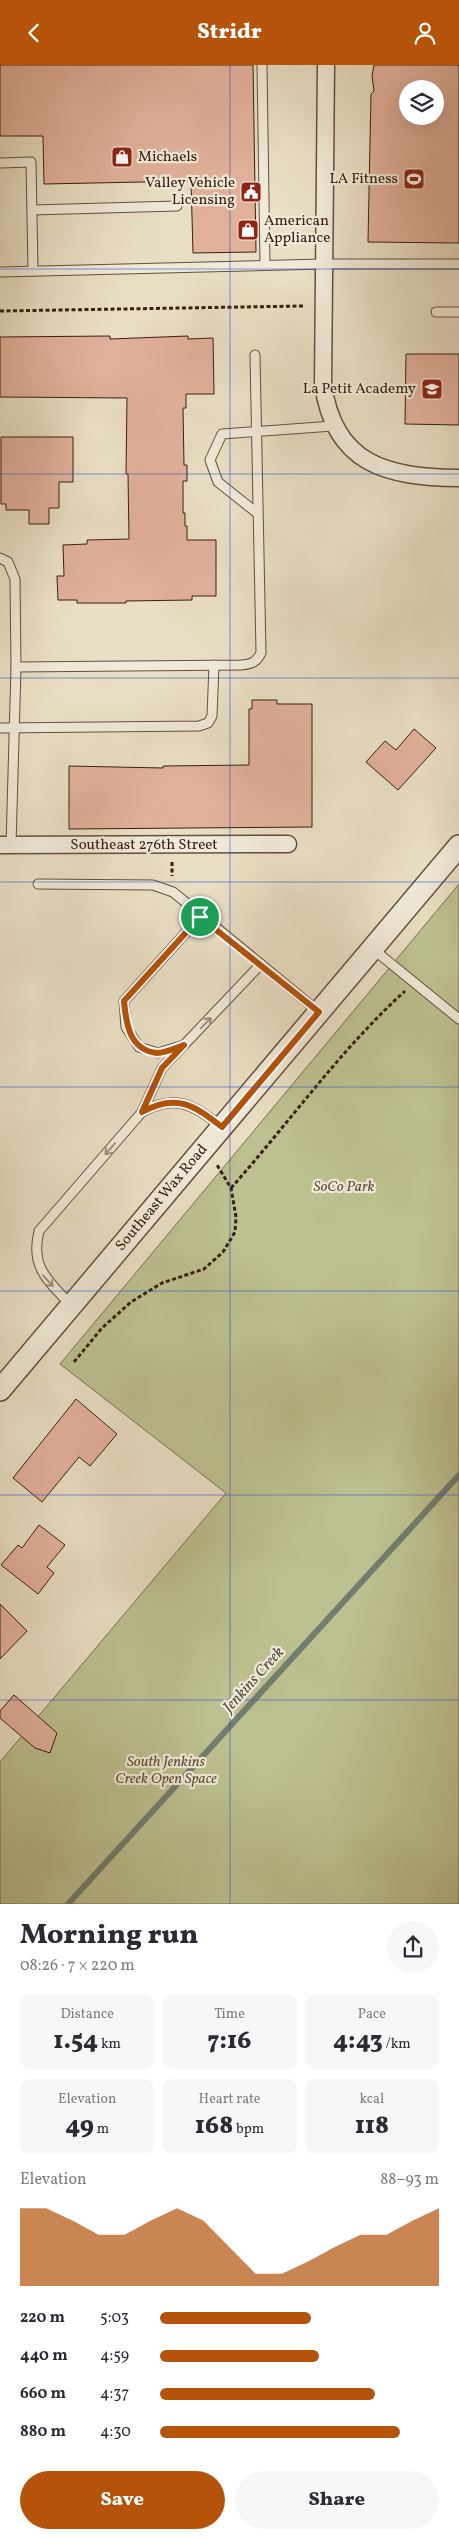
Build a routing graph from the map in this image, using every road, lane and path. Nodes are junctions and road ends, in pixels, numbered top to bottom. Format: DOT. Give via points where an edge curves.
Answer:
graph roads {
  1 [pos="262,65"];
  2 [pos="326,65"];
  3 [pos="0,163"];
  4 [pos="177,206"];
  5 [pos="32,210"];
  6 [pos="323,264"];
  7 [pos="459,264"];
  8 [pos="265,265"];
  9 [pos="34,271"];
  10 [pos="0,272"];
  11 [pos="304,306"];
  12 [pos="0,311"];
  13 [pos="436,312"];
  14 [pos="459,312"];
  15 [pos="255,355"];
  16 [pos="256,430"];
  17 [pos="337,432"];
  18 [pos="459,478"];
  19 [pos="258,513"];
  20 [pos="0,558"];
  21 [pos="214,665"];
  22 [pos="16,667"];
  23 [pos="0,728"];
  24 [pos="14,729"];
  25 [pos="288,844"];
  26 [pos="5,845"];
  27 [pos="459,846"];
  28 [pos="38,884"];
  29 [pos="200,917"];
  30 [pos="373,949"];
  31 [pos="261,965"];
  32 [pos="415,983"];
  33 [pos="319,1012"];
  34 [pos="459,1019"];
  35 [pos="184,1045"];
  36 [pos="142,1112"];
  37 [pos="222,1127"];
  38 [pos="202,1151"];
  39 [pos="231,1187"];
  40 [pos="72,1305"];
  41 [pos="74,1362"];
  42 [pos="0,1390"];
  1 -- 8 [label="lane"];
  2 -- 6 [label="street"];
  3 -- 5 [label="lane" via="31,162"];
  4 -- 5 [label="lane"];
  5 -- 9 [label="lane"];
  6 -- 7 [label="lane"];
  6 -- 8 [label="lane"];
  6 -- 17 [label="street" via="322,384"];
  8 -- 9 [label="lane"];
  9 -- 10 [label="lane"];
  11 -- 12 [label="path"];
  13 -- 14 [label="lane"];
  15 -- 16 [label="lane"];
  16 -- 17 [label="lane"];
  16 -- 19 [label="lane"];
  16 -- 19 [label="lane" via="222,434 210,460 218,481"];
  17 -- 18 [label="street" via="359,455 379,467 403,474"];
  19 -- 21 [label="lane" via="260,653 251,664"];
  20 -- 22 [label="lane" via="8,562 15,579"];
  21 -- 22 [label="lane"];
  21 -- 24 [label="lane" via="212,716 208,723 199,726"];
  22 -- 24 [label="lane"];
  23 -- 24 [label="lane"];
  24 -- 26 [label="lane"];
  25 -- 26 [label="street, Southeast 276th Street"];
  27 -- 30 [label="street, Southeast Wax Road"];
  28 -- 29 [label="lane" via="153,885 173,892"];
  29 -- 31 [label="lane"];
  29 -- 35 [label="lane" via="124,1001 126,1027 139,1047 158,1053"];
  30 -- 32 [label="lane"];
  30 -- 33 [label="street, Southeast Wax Road"];
  31 -- 33 [label="lane"];
  35 -- 31 [label="lane, one-way"];
  32 -- 34 [label="lane"];
  32 -- 39 [label="path" via="359,1036"];
  33 -- 37 [label="street, Southeast Wax Road"];
  35 -- 36 [label="lane" via="162,1068"];
  36 -- 37 [label="lane" via="158,1103 178,1103 196,1107"];
  36 -- 40 [label="lane, one-way" via="39,1231 36,1243 43,1277"];
  37 -- 38 [label="street, Southeast Wax Road"];
  38 -- 39 [label="path" via="219,1167"];
  38 -- 40 [label="street, Southeast Wax Road"];
  39 -- 41 [label="path" via="235,1202 235,1232 223,1252 204,1269 162,1283 131,1302 102,1328"];
  40 -- 42 [label="street, Southeast Wax Road"];
}
